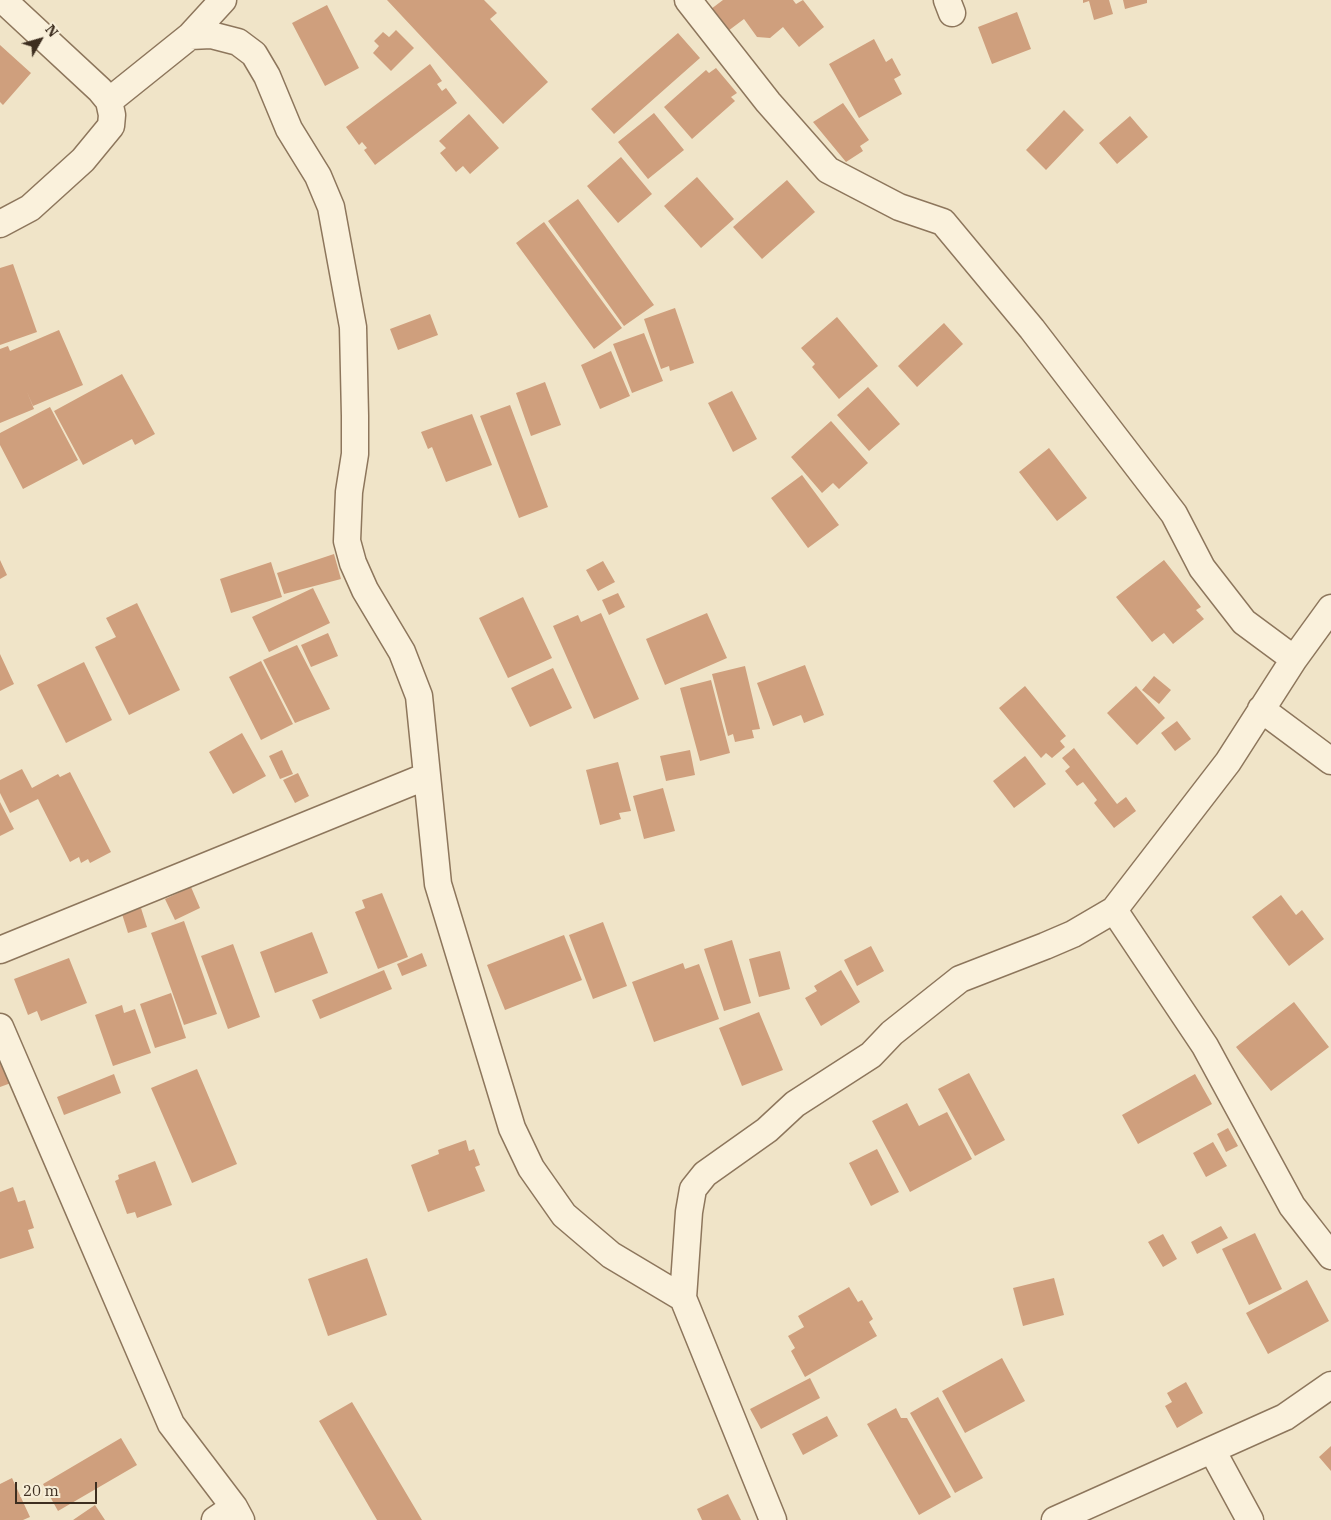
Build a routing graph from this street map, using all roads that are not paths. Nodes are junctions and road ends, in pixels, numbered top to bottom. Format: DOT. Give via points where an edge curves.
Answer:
graph roads {
  1 [pos="3,0"];
  2 [pos="223,0"];
  3 [pos="688,0"];
  4 [pos="190,36"];
  5 [pos="109,101"];
  6 [pos="0,224"];
  7 [pos="1331,608"];
  8 [pos="1294,659"];
  9 [pos="1261,709"];
  10 [pos="1331,761"];
  11 [pos="427,776"];
  12 [pos="1114,910"];
  13 [pos="0,950"];
  14 [pos="0,1027"];
  15 [pos="1331,1256"];
  16 [pos="683,1298"];
  17 [pos="1331,1385"];
  18 [pos="1212,1450"];
  19 [pos="230,1516"];
  20 [pos="773,1520"];
  21 [pos="1055,1520"];
  22 [pos="1250,1520"];
  1 -- 5 [label="street"];
  2 -- 4 [label="street"];
  3 -- 8 [label="street" via="768,102 828,170 899,207 943,222 1032,329 1174,514 1202,568 1244,622"];
  4 -- 5 [label="street"];
  4 -- 11 [label="street" via="211,35 238,42 254,54 289,129 318,176 331,208 353,326 354,454 347,541 365,590 402,652 419,696"];
  5 -- 6 [label="street" via="111,126 83,160 30,208"];
  7 -- 8 [label="street"];
  8 -- 9 [label="street"];
  9 -- 10 [label="street"];
  9 -- 12 [label="street" via="1228,762"];
  11 -- 13 [label="street"];
  11 -- 16 [label="street" via="438,884 512,1128 531,1168 564,1215 611,1255"];
  12 -- 15 [label="street" via="1205,1046 1292,1206"];
  12 -- 16 [label="street" via="1073,934 960,979 892,1033 871,1055 796,1104 767,1130 705,1174 693,1189"];
  14 -- 19 [label="street" via="171,1424"];
  16 -- 20 [label="street"];
  17 -- 18 [label="street" via="1285,1417"];
  18 -- 21 [label="street"];
  18 -- 22 [label="street"];
}
